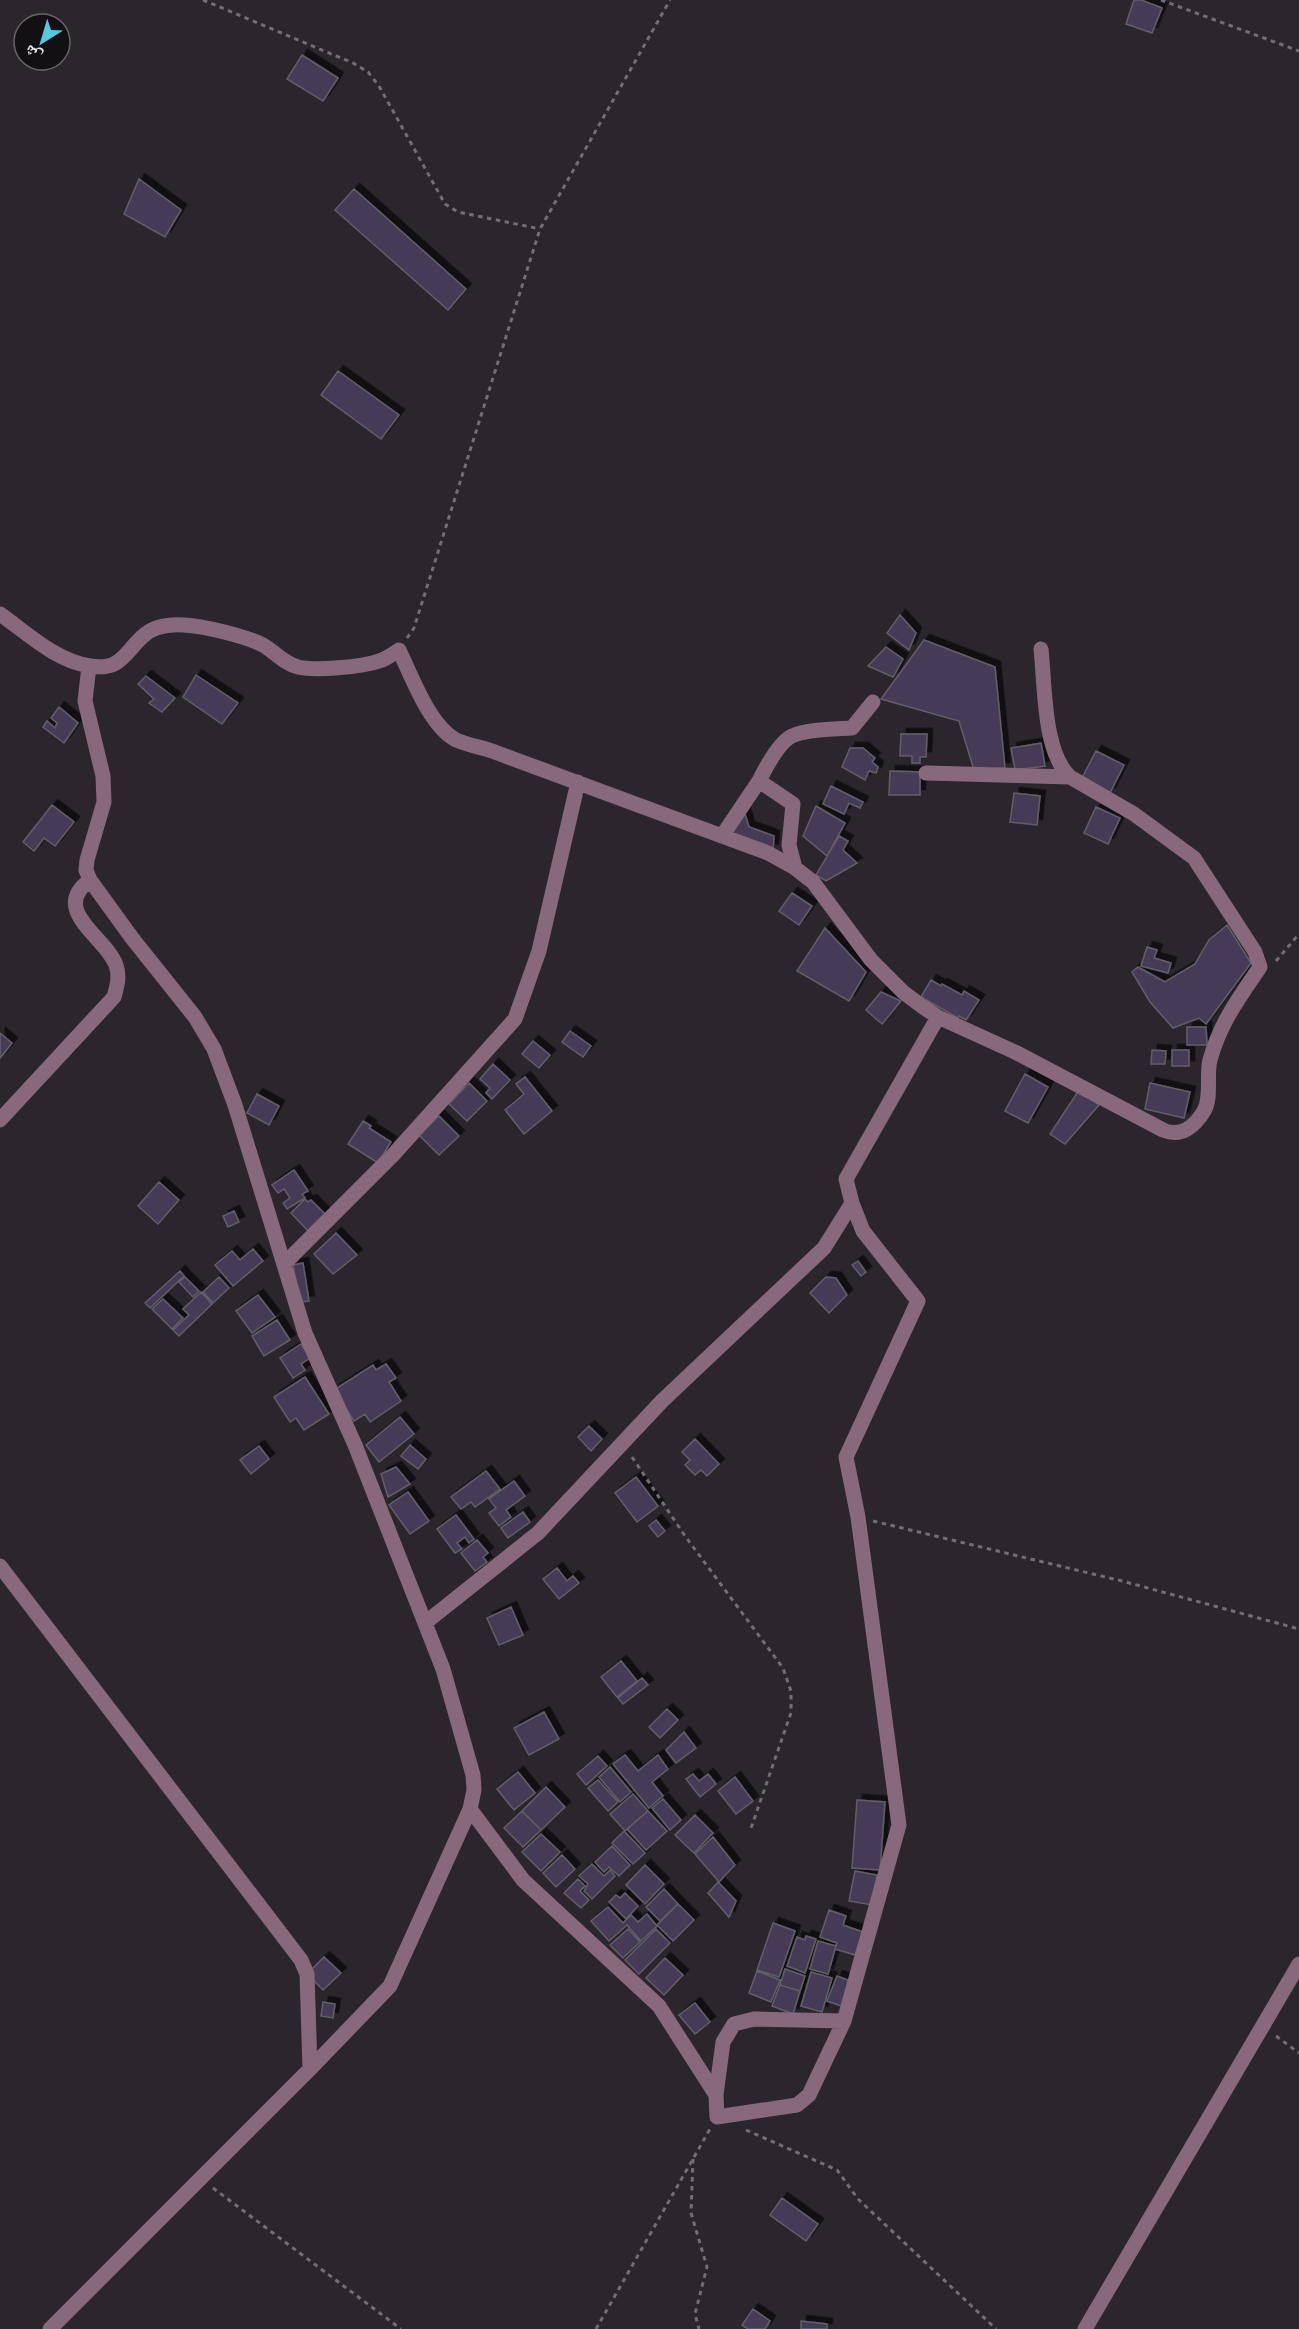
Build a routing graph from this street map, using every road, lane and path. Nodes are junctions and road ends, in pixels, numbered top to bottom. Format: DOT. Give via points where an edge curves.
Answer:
graph roads {
  1 [pos="202,0"];
  2 [pos="670,0"];
  3 [pos="1161,0"];
  4 [pos="1299,51"];
  5 [pos="540,229"];
  6 [pos="0,614"];
  7 [pos="1041,649"];
  8 [pos="399,650"];
  9 [pos="89,666"];
  10 [pos="873,702"];
  11 [pos="926,773"];
  12 [pos="1070,777"];
  13 [pos="759,781"];
  14 [pos="578,782"];
  15 [pos="722,836"];
  16 [pos="795,868"];
  17 [pos="90,880"];
  18 [pos="1299,934"];
  19 [pos="1260,967"];
  20 [pos="938,1017"];
  21 [pos="0,1120"];
  22 [pos="852,1203"];
  23 [pos="284,1264"];
  24 [pos="623,1444"];
  25 [pos="858,1517"];
  26 [pos="0,1566"];
  27 [pos="425,1623"];
  28 [pos="1299,1629"];
  29 [pos="470,1809"];
  30 [pos="750,1831"];
  31 [pos="1299,1964"];
  32 [pos="844,2021"];
  33 [pos="1263,2027"];
  34 [pos="1299,2053"];
  35 [pos="310,2069"];
  36 [pos="716,2095"];
  37 [pos="717,2117"];
  38 [pos="693,2158"];
  39 [pos="200,2179"];
  40 [pos="50,2329"];
  41 [pos="401,2329"];
  42 [pos="596,2329"];
  43 [pos="699,2329"];
  44 [pos="996,2329"];
  45 [pos="1085,2329"];
  1 -- 5 [label="path" via="368,72 445,204 458,212"];
  2 -- 5 [label="path"];
  3 -- 4 [label="path"];
  5 -- 8 [label="path" via="414,628"];
  6 -- 9 [label="street" via="62,657"];
  7 -- 12 [label="street" via="1054,756"];
  8 -- 9 [label="street" via="380,661 341,668 298,667 246,638 184,624 158,626 142,636 124,658 107,667"];
  8 -- 14 [label="street" via="429,710 458,741"];
  9 -- 17 [label="street" via="85,700 104,792 87,860"];
  10 -- 13 [label="street" via="852,728 791,736 771,758"];
  11 -- 12 [label="street"];
  12 -- 19 [label="street" via="1134,814 1194,858 1255,952"];
  13 -- 15 [label="street"];
  13 -- 16 [label="street" via="793,804 789,845"];
  14 -- 15 [label="street"];
  14 -- 23 [label="street" via="538,951 516,1019 393,1155"];
  15 -- 16 [label="street"];
  16 -- 20 [label="street" via="813,882 871,960 903,992"];
  17 -- 21 [label="street" via="80,887 76,916 116,964 119,978 114,997"];
  17 -- 23 [label="street" via="195,1017 214,1049"];
  18 -- 19 [label="path" via="1275,963"];
  19 -- 20 [label="street" via="1227,1013 1209,1062 1206,1108 1183,1132 1163,1130"];
  20 -- 22 [label="street" via="846,1179"];
  22 -- 24 [label="street" via="824,1248 662,1401"];
  22 -- 25 [label="street" via="863,1231 918,1301 846,1457"];
  23 -- 27 [label="street" via="305,1333 355,1445"];
  24 -- 27 [label="street" via="538,1533"];
  24 -- 30 [label="path" via="685,1536 783,1668 791,1691 791,1713"];
  25 -- 28 [label="path"];
  25 -- 32 [label="street" via="899,1825"];
  26 -- 35 [label="street" via="301,1960 307,1974"];
  27 -- 29 [label="street" via="443,1669 473,1775"];
  29 -- 35 [label="street" via="390,1986"];
  29 -- 36 [label="street" via="523,1880 659,2006"];
  31 -- 33 [label="street"];
  32 -- 36 [label="street" via="754,2019 734,2024 723,2042"];
  32 -- 37 [label="street" via="809,2095 797,2105"];
  33 -- 34 [label="path"];
  33 -- 45 [label="street"];
  35 -- 39 [label="street"];
  36 -- 37 [label="street"];
  37 -- 38 [label="path"];
  37 -- 44 [label="path" via="837,2170 858,2199"];
  38 -- 42 [label="path"];
  38 -- 43 [label="path" via="691,2213 707,2267 695,2314"];
  39 -- 40 [label="street"];
  39 -- 41 [label="path"];
}
